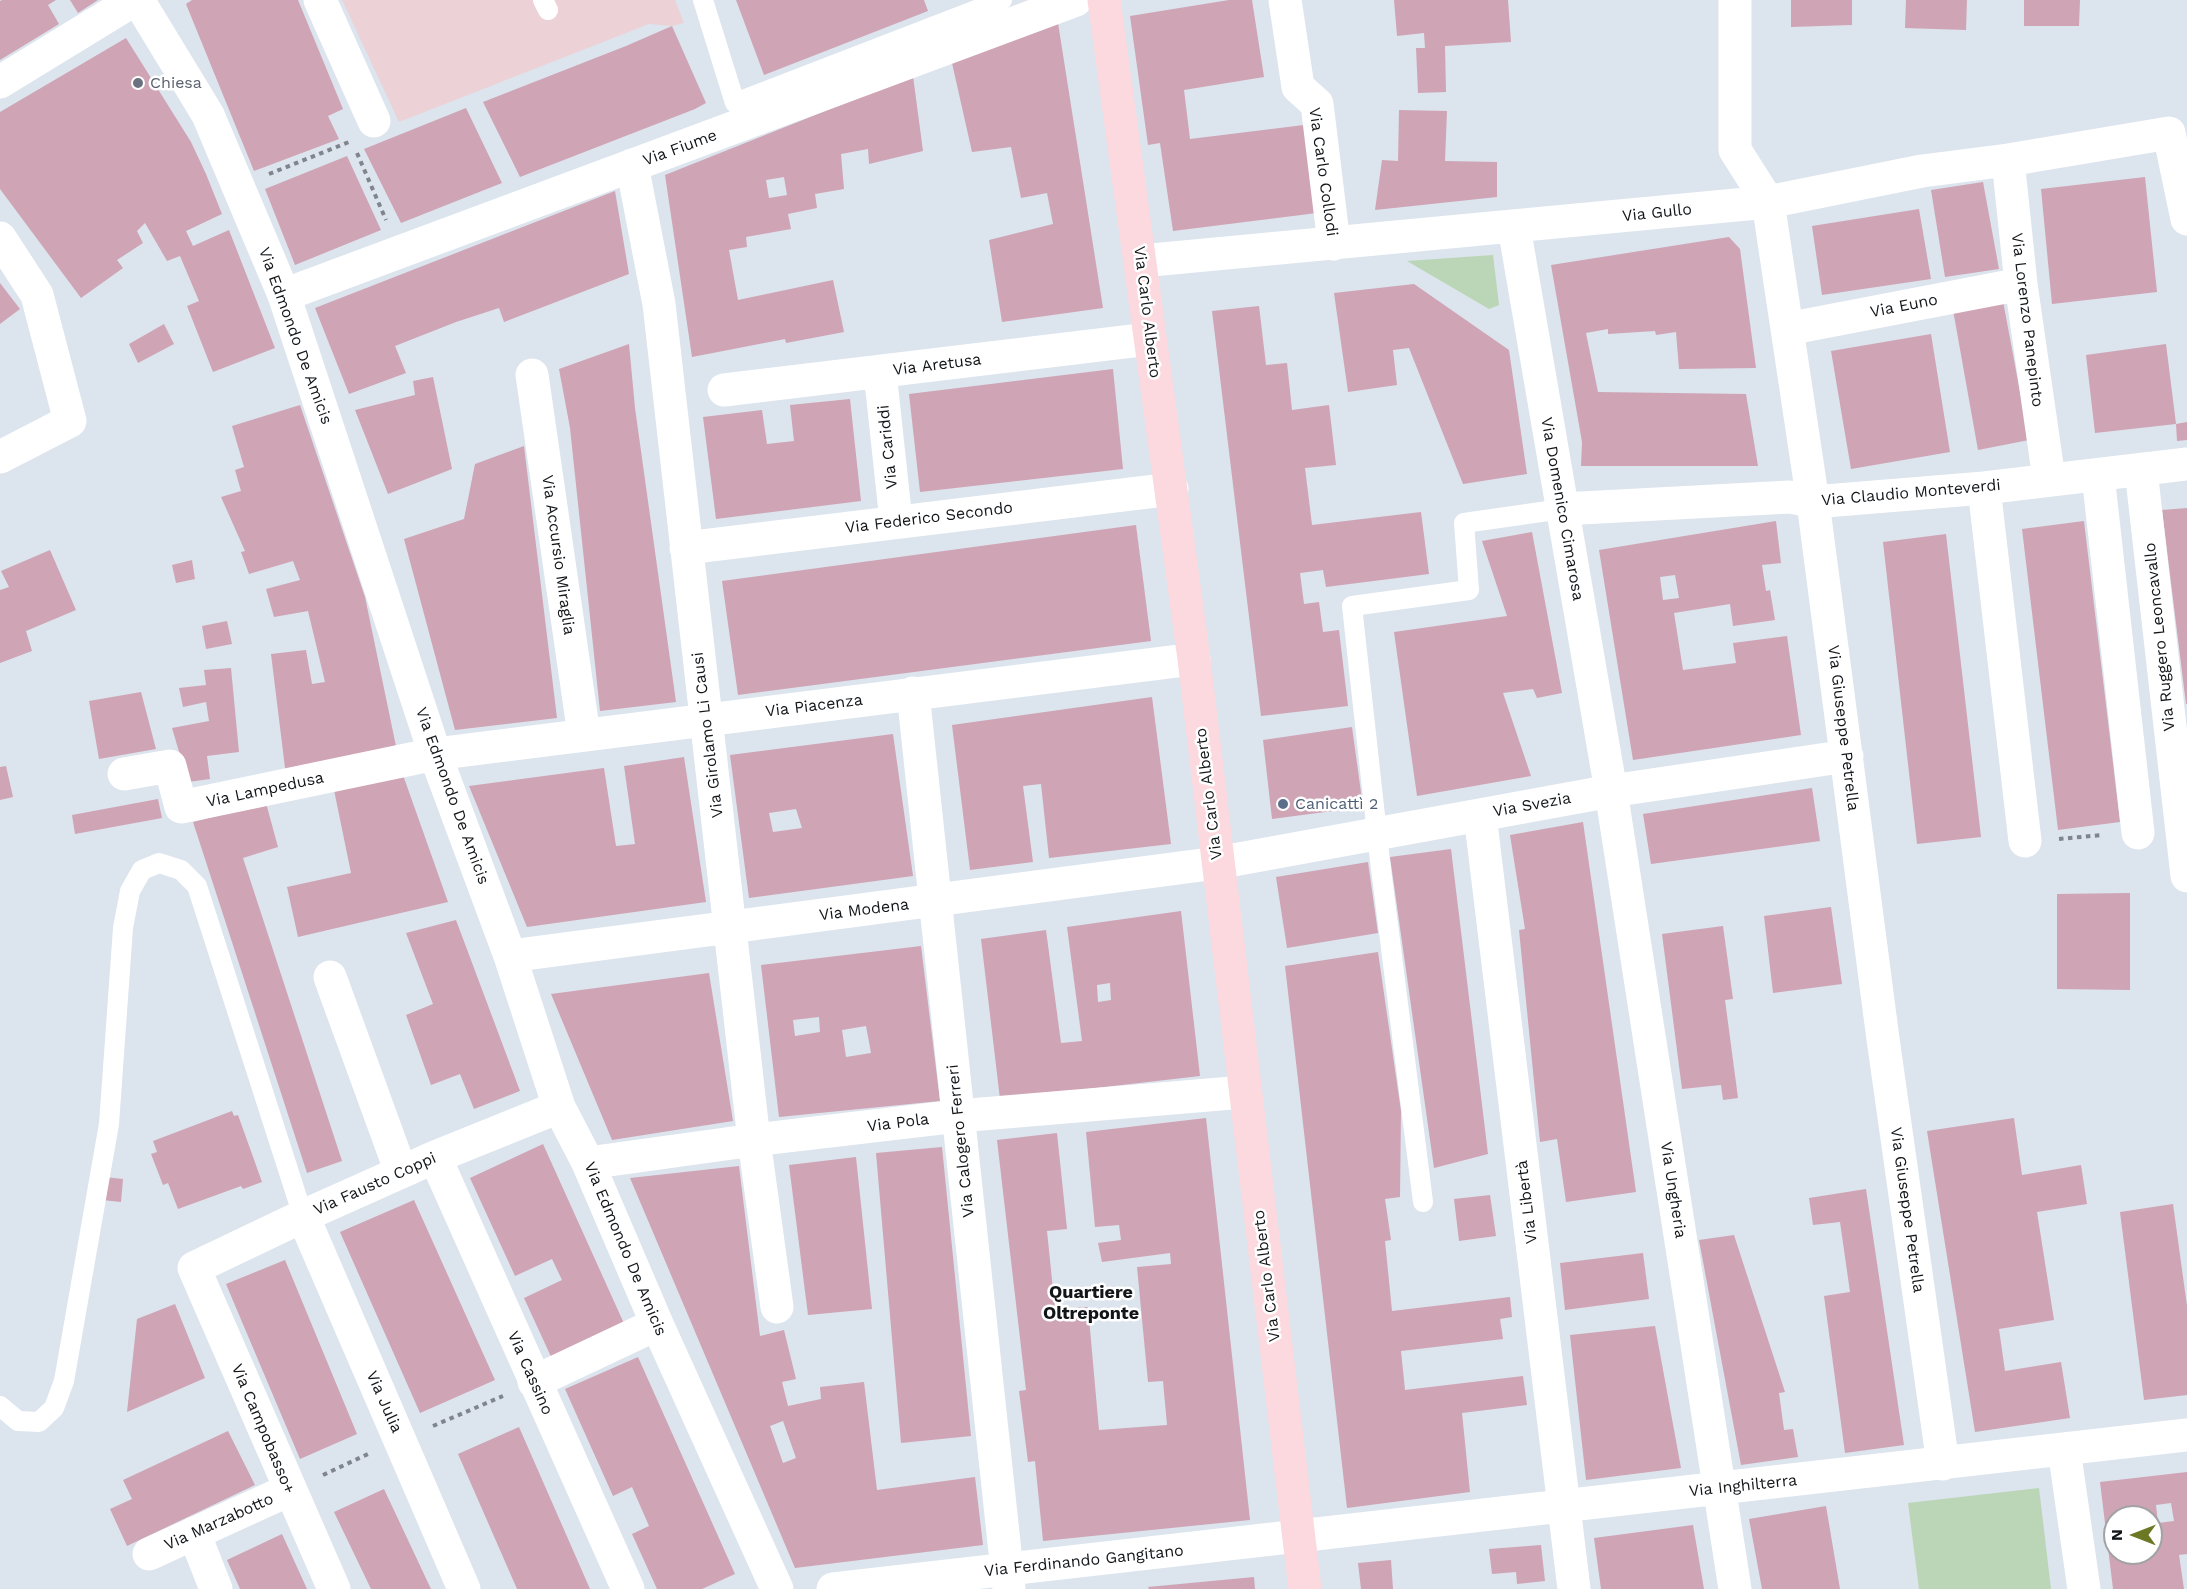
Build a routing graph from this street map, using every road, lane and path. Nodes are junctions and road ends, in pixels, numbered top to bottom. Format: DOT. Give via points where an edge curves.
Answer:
graph roads {
  1 [pos="136,0"];
  2 [pos="320,0"];
  3 [pos="703,0"];
  4 [pos="1002,0"];
  5 [pos="1076,0"];
  6 [pos="1104,0"];
  7 [pos="1285,0"];
  8 [pos="1735,0"];
  9 [pos="0,82"];
  10 [pos="363,131"];
  11 [pos="2008,160"];
  12 [pos="632,165"];
  13 [pos="238,186"];
  14 [pos="1768,202"];
  15 [pos="2187,219"];
  16 [pos="1514,227"];
  17 [pos="0,238"];
  18 [pos="1334,244"];
  19 [pos="400,251"];
  20 [pos="1141,261"];
  21 [pos="2021,284"];
  22 [pos="284,295"];
  23 [pos="1787,329"];
  24 [pos="1149,339"];
  25 [pos="880,372"];
  26 [pos="532,375"];
  27 [pos="724,390"];
  28 [pos="0,457"];
  29 [pos="2187,464"];
  30 [pos="2141,470"];
  31 [pos="2098,475"];
  32 [pos="2049,479"];
  33 [pos="1984,488"];
  34 [pos="1172,489"];
  35 [pos="1814,502"];
  36 [pos="1562,509"];
  37 [pos="896,521"];
  38 [pos="686,548"];
  39 [pos="1194,659"];
  40 [pos="913,693"];
  41 [pos="706,720"];
  42 [pos="584,735"];
  43 [pos="435,754"];
  44 [pos="1847,756"];
  45 [pos="124,774"];
  46 [pos="1611,791"];
  47 [pos="1480,815"];
  48 [pos="2138,833"];
  49 [pos="1377,834"];
  50 [pos="2185,834"];
  51 [pos="2025,841"];
  52 [pos="1217,863"];
  53 [pos="2187,876"];
  54 [pos="936,901"];
  55 [pos="730,928"];
  56 [pos="510,956"];
  57 [pos="330,977"];
  58 [pos="1244,1092"];
  59 [pos="559,1107"];
  60 [pos="958,1116"];
  61 [pos="754,1140"];
  62 [pos="435,1157"];
  63 [pos="588,1163"];
  64 [pos="401,1172"];
  65 [pos="1423,1202"];
  66 [pos="303,1216"];
  67 [pos="194,1268"];
  68 [pos="777,1306"];
  69 [pos="657,1324"];
  70 [pos="534,1382"];
  71 [pos="0,1406"];
  72 [pos="2187,1435"];
  73 [pos="2064,1449"];
  74 [pos="1943,1464"];
  75 [pos="1720,1489"];
  76 [pos="289,1490"];
  77 [pos="1564,1506"];
  78 [pos="194,1533"];
  79 [pos="1298,1537"];
  80 [pos="149,1554"];
  81 [pos="1008,1579"];
  82 [pos="216,1589"];
  83 [pos="334,1589"];
  84 [pos="464,1589"];
  85 [pos="628,1589"];
  86 [pos="777,1589"];
  87 [pos="833,1589"];
  88 [pos="1305,1589"];
  89 [pos="1574,1589"];
  90 [pos="1736,1589"];
  91 [pos="2084,1589"];
  1 -- 9 [label="street"];
  1 -- 13 [label="street, Via Edmondo De Amicis" via="208,115"];
  2 -- 10 [label="street"];
  3 -- 4 [label="lane" via="735,103"];
  5 -- 12 [label="street, Via Fiume"];
  6 -- 20 [label="main road, Via Carlo Alberto"];
  7 -- 18 [label="street, Via Carlo Collodi" via="1298,87 1317,104"];
  8 -- 14 [label="street, Via Giuseppe Petrella" via="1735,150"];
  10 -- 13 [label="path"];
  10 -- 19 [label="path"];
  11 -- 14 [label="street, Via Gullo" via="1922,171"];
  11 -- 15 [label="street, Via Gullo" via="2169,133"];
  11 -- 21 [label="street, Via Lorenzo Panepinto"];
  12 -- 19 [label="street, Via Fiume"];
  12 -- 38 [label="street, Via Girolamo Li Causi" via="659,304"];
  13 -- 22 [label="street, Via Edmondo De Amicis"];
  14 -- 16 [label="street, Via Gullo"];
  14 -- 23 [label="street, Via Giuseppe Petrella"];
  16 -- 18 [label="street, Via Gullo"];
  16 -- 36 [label="street, Via Domenico Cimarosa"];
  17 -- 28 [label="street" via="37,295 70,421"];
  18 -- 20 [label="street, Via Gullo"];
  19 -- 22 [label="street, Via Fiume"];
  20 -- 24 [label="main road, Via Carlo Alberto"];
  21 -- 23 [label="street, Via Euno"];
  21 -- 32 [label="street, Via Lorenzo Panepinto"];
  22 -- 43 [label="street, Via Edmondo De Amicis"];
  23 -- 35 [label="street, Via Giuseppe Petrella"];
  24 -- 25 [label="street, Via Aretusa"];
  24 -- 34 [label="main road, Via Carlo Alberto"];
  25 -- 27 [label="street, Via Aretusa"];
  25 -- 37 [label="street, Via Cariddi"];
  26 -- 42 [label="street, Via Accursio Miraglia"];
  29 -- 30 [label="street, Via Claudio Monteverdi"];
  30 -- 31 [label="street, Via Claudio Monteverdi"];
  30 -- 50 [label="street, Via Ruggero Leoncavallo"];
  31 -- 32 [label="street, Via Claudio Monteverdi"];
  31 -- 48 [label="street"];
  32 -- 33 [label="street, Via Claudio Monteverdi"];
  33 -- 35 [label="street, Via Claudio Monteverdi"];
  33 -- 51 [label="street"];
  34 -- 37 [label="street, Via Federico Secondo"];
  34 -- 39 [label="main road, Via Carlo Alberto"];
  35 -- 36 [label="street, Via Claudio Monteverdi" via="1790,497"];
  35 -- 44 [label="street, Via Giuseppe Petrella"];
  36 -- 46 [label="street, Via Domenico Cimarosa"];
  36 -- 49 [label="lane" via="1464,523 1469,590 1352,606"];
  37 -- 38 [label="street, Via Federico Secondo"];
  38 -- 41 [label="street, Via Girolamo Li Causi"];
  39 -- 40 [label="street, Via Piacenza"];
  39 -- 52 [label="main road, Via Carlo Alberto"];
  40 -- 41 [label="street, Via Piacenza"];
  40 -- 54 [label="street, Via Calogero Ferreri"];
  41 -- 42 [label="street, Via Piacenza"];
  41 -- 55 [label="street, Via Girolamo Li Causi"];
  42 -- 43 [label="street, Via Piacenza"];
  43 -- 45 [label="street, Via Lampedusa" via="181,807 170,766"];
  43 -- 56 [label="street, Via Edmondo De Amicis"];
  44 -- 46 [label="street, Via Svezia"];
  44 -- 74 [label="street, Via Giuseppe Petrella"];
  46 -- 47 [label="street, Via Svezia"];
  46 -- 75 [label="street, Via Ungheria"];
  47 -- 49 [label="street, Via Svezia"];
  47 -- 77 [label="street, Via Libertà"];
  49 -- 52 [label="street, Via Svezia"];
  49 -- 65 [label="lane"];
  50 -- 53 [label="street, Via Ruggero Leoncavallo"];
  52 -- 54 [label="street, Via Modena"];
  52 -- 58 [label="main road, Via Carlo Alberto"];
  54 -- 55 [label="street, Via Modena"];
  54 -- 60 [label="street, Via Calogero Ferreri"];
  55 -- 56 [label="street, Via Modena"];
  55 -- 61 [label="street, Via Girolamo Li Causi"];
  56 -- 59 [label="street, Via Edmondo De Amicis"];
  57 -- 64 [label="street"];
  58 -- 60 [label="street, Via Pola"];
  58 -- 79 [label="main road, Via Carlo Alberto"];
  59 -- 62 [label="street, Via Fausto Coppi"];
  59 -- 63 [label="street, Via Edmondo De Amicis"];
  60 -- 61 [label="street, Via Pola"];
  60 -- 81 [label="street, Via Calogero Ferreri"];
  61 -- 63 [label="street, Via Pola"];
  61 -- 68 [label="street, Via Girolamo Li Causi"];
  62 -- 64 [label="street, Via Fausto Coppi"];
  62 -- 70 [label="street, Via Cassino"];
  63 -- 69 [label="street, Via Edmondo De Amicis"];
  64 -- 66 [label="street, Via Fausto Coppi"];
  66 -- 67 [label="street, Via Fausto Coppi"];
  66 -- 71 [label="lane" via="197,886 181,870 159,863 142,870 130,891 123,928 109,1124 64,1381 54,1408 39,1422 18,1420"];
  66 -- 84 [label="street, Via Julia"];
  67 -- 76 [label="street, Via Campobasso+"];
  69 -- 70 [label="street"];
  69 -- 86 [label="street, Via Edmondo De Amicis"];
  70 -- 85 [label="street, Via Cassino"];
  72 -- 73 [label="street, Via Inghilterra"];
  73 -- 74 [label="street, Via Inghilterra"];
  73 -- 91 [label="street"];
  74 -- 75 [label="street, Via Inghilterra"];
  75 -- 77 [label="street, Via Inghilterra"];
  75 -- 90 [label="street, Via Ungheria"];
  76 -- 78 [label="street, Via Marzabotto"];
  76 -- 83 [label="street, Via Campobasso+"];
  77 -- 79 [label="street, Via Inghilterra"];
  77 -- 89 [label="street, Via Libertà"];
  78 -- 80 [label="street, Via Marzabotto"];
  78 -- 82 [label="street"];
  79 -- 81 [label="street, Via Ferdinando Gangitano"];
  79 -- 88 [label="main road, Via Carlo Alberto"];
  81 -- 87 [label="street, Via Ferdinando Gangitano"];
}
